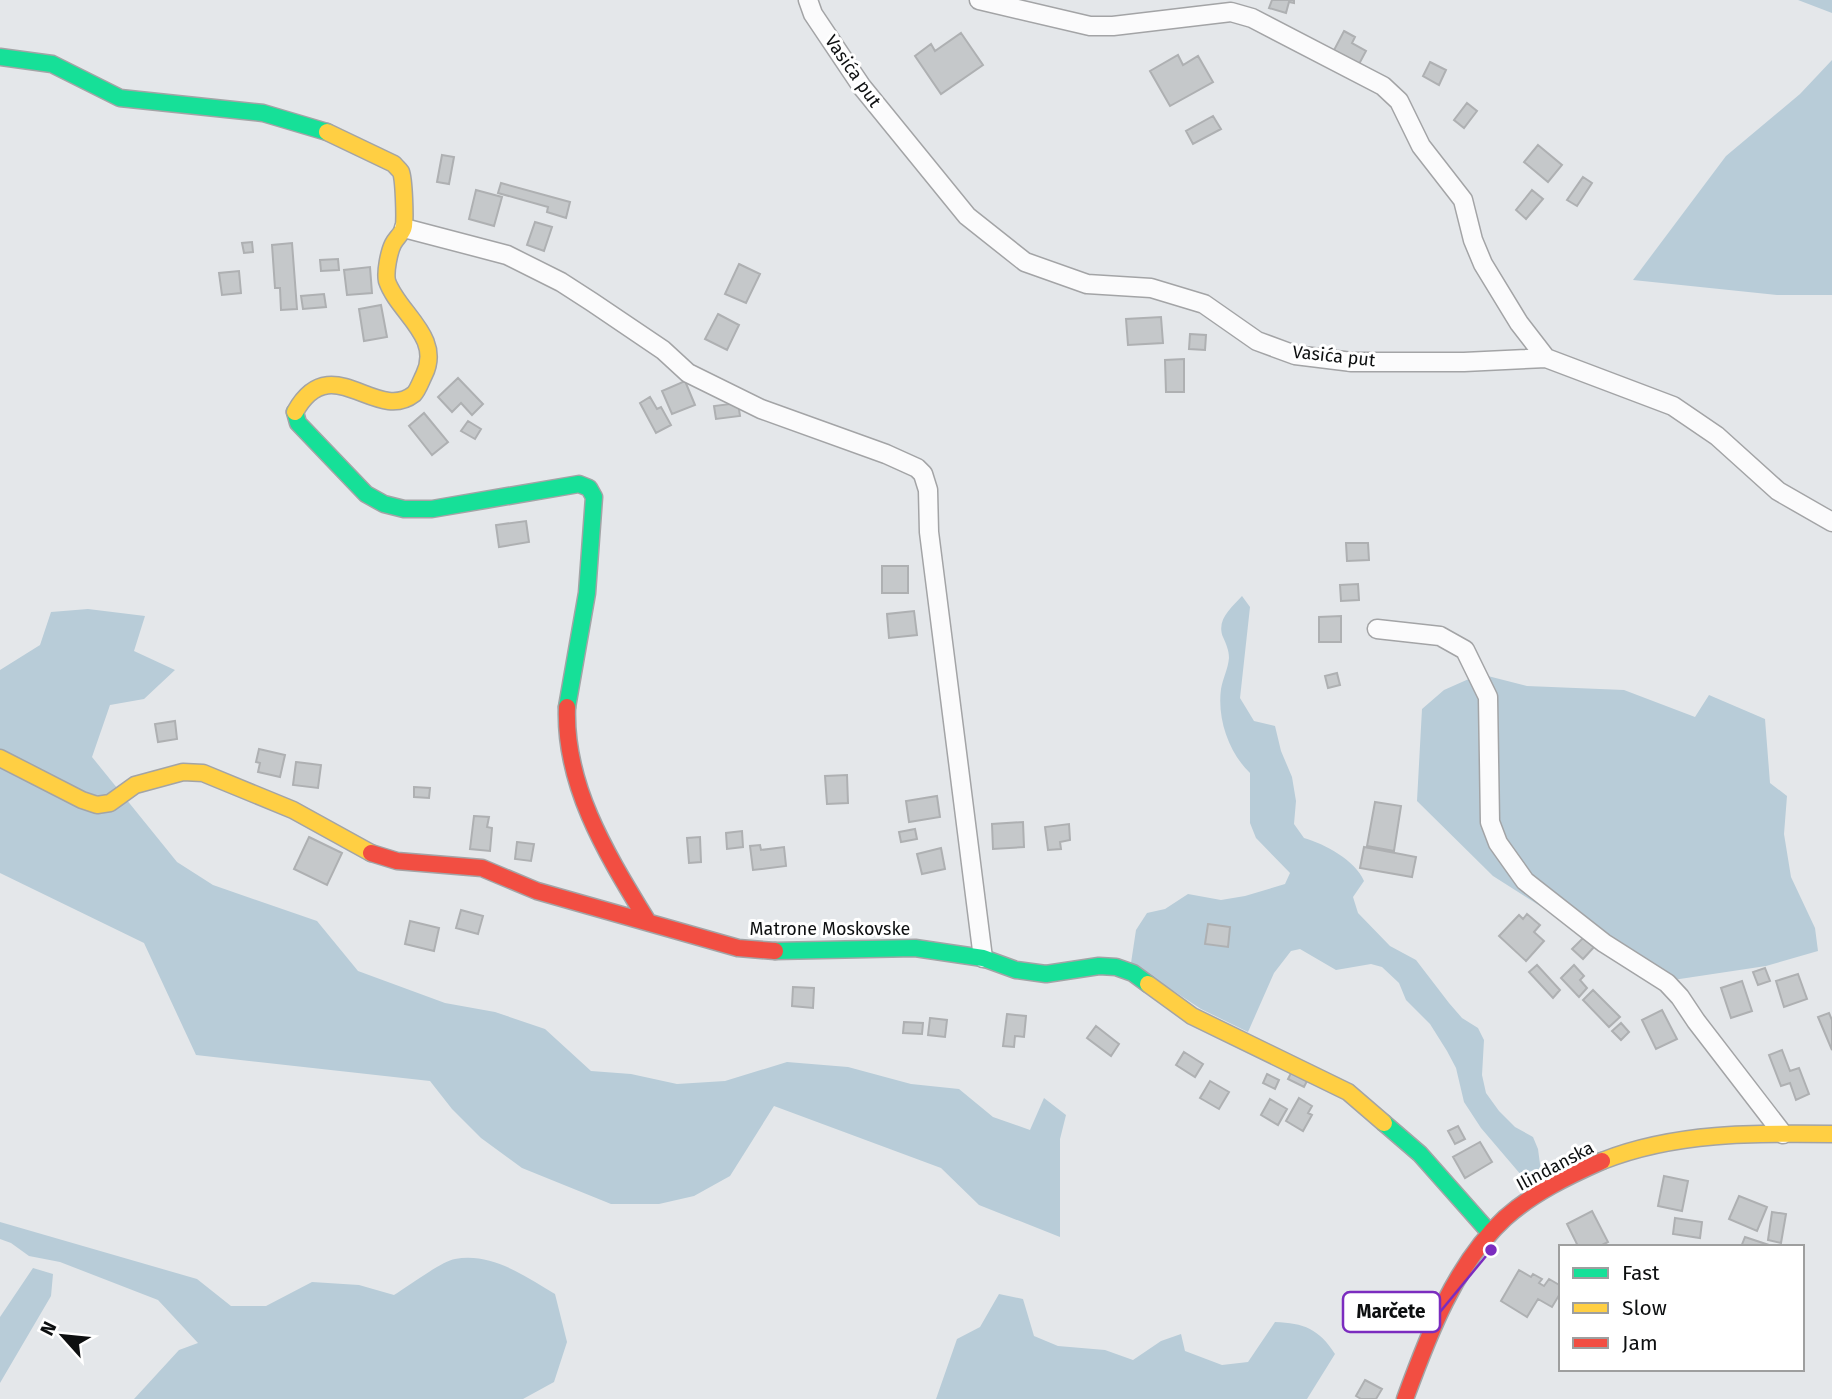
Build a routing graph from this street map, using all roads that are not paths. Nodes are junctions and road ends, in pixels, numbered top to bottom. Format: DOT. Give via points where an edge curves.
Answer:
graph roads {
  1 [pos="808,0"];
  2 [pos="979,0"];
  3 [pos="0,57"];
  4 [pos="404,228"];
  5 [pos="1546,358"];
  6 [pos="1832,522"];
  7 [pos="1377,629"];
  8 [pos="0,758"];
  9 [pos="648,922"];
  10 [pos="983,958"];
  11 [pos="1783,1134"];
  12 [pos="1832,1134"];
  13 [pos="1490,1233"];
  14 [pos="1405,1399"];
  1 -- 5 [label="street, Vasića put" via="862,87 967,216 1025,262 1087,284 1151,288 1204,304 1257,341 1295,355 1364,362"];
  2 -- 5 [label="street" via="1090,26 1231,12 1252,18 1383,86 1399,101 1421,146 1463,200 1483,264 1518,323"];
  3 -- 4 [label="street" via="52,64 121,98 263,113 336,135 394,164 401,173"];
  4 -- 9 [label="street" via="391,247 386,278 426,339 427,369 420,386 400,400 325,385 300,400 295,412 298,422 366,494 384,504 432,509 579,484 589,488 594,496 587,591 567,707 567,740 595,832"];
  4 -- 10 [label="street" via="507,255 592,302 663,350 688,373 761,410 886,454 923,474 929,490 929,532"];
  5 -- 6 [label="street, Vasića put" via="1673,406 1717,436 1778,491"];
  7 -- 11 [label="street" via="1440,636 1465,650 1488,697 1490,822 1497,843 1525,881 1604,943 1667,983"];
  8 -- 9 [label="street, Matrone Moskovske" via="97,804 110,803 135,785 183,772 203,773 293,810 375,855 482,868 537,891"];
  9 -- 10 [label="street, Matrone Moskovske" via="764,951 915,948"];
  10 -- 13 [label="street, Matrone Moskovske" via="1016,970 1046,974 1099,966 1133,973 1192,1016 1348,1092 1420,1154"];
  11 -- 12 [label="street, Ilindanska"];
  11 -- 13 [label="street, Ilindanska" via="1673,1142 1617,1155 1534,1196"];
  13 -- 14 [label="street, Ilindanska" via="1430,1336"];
}
